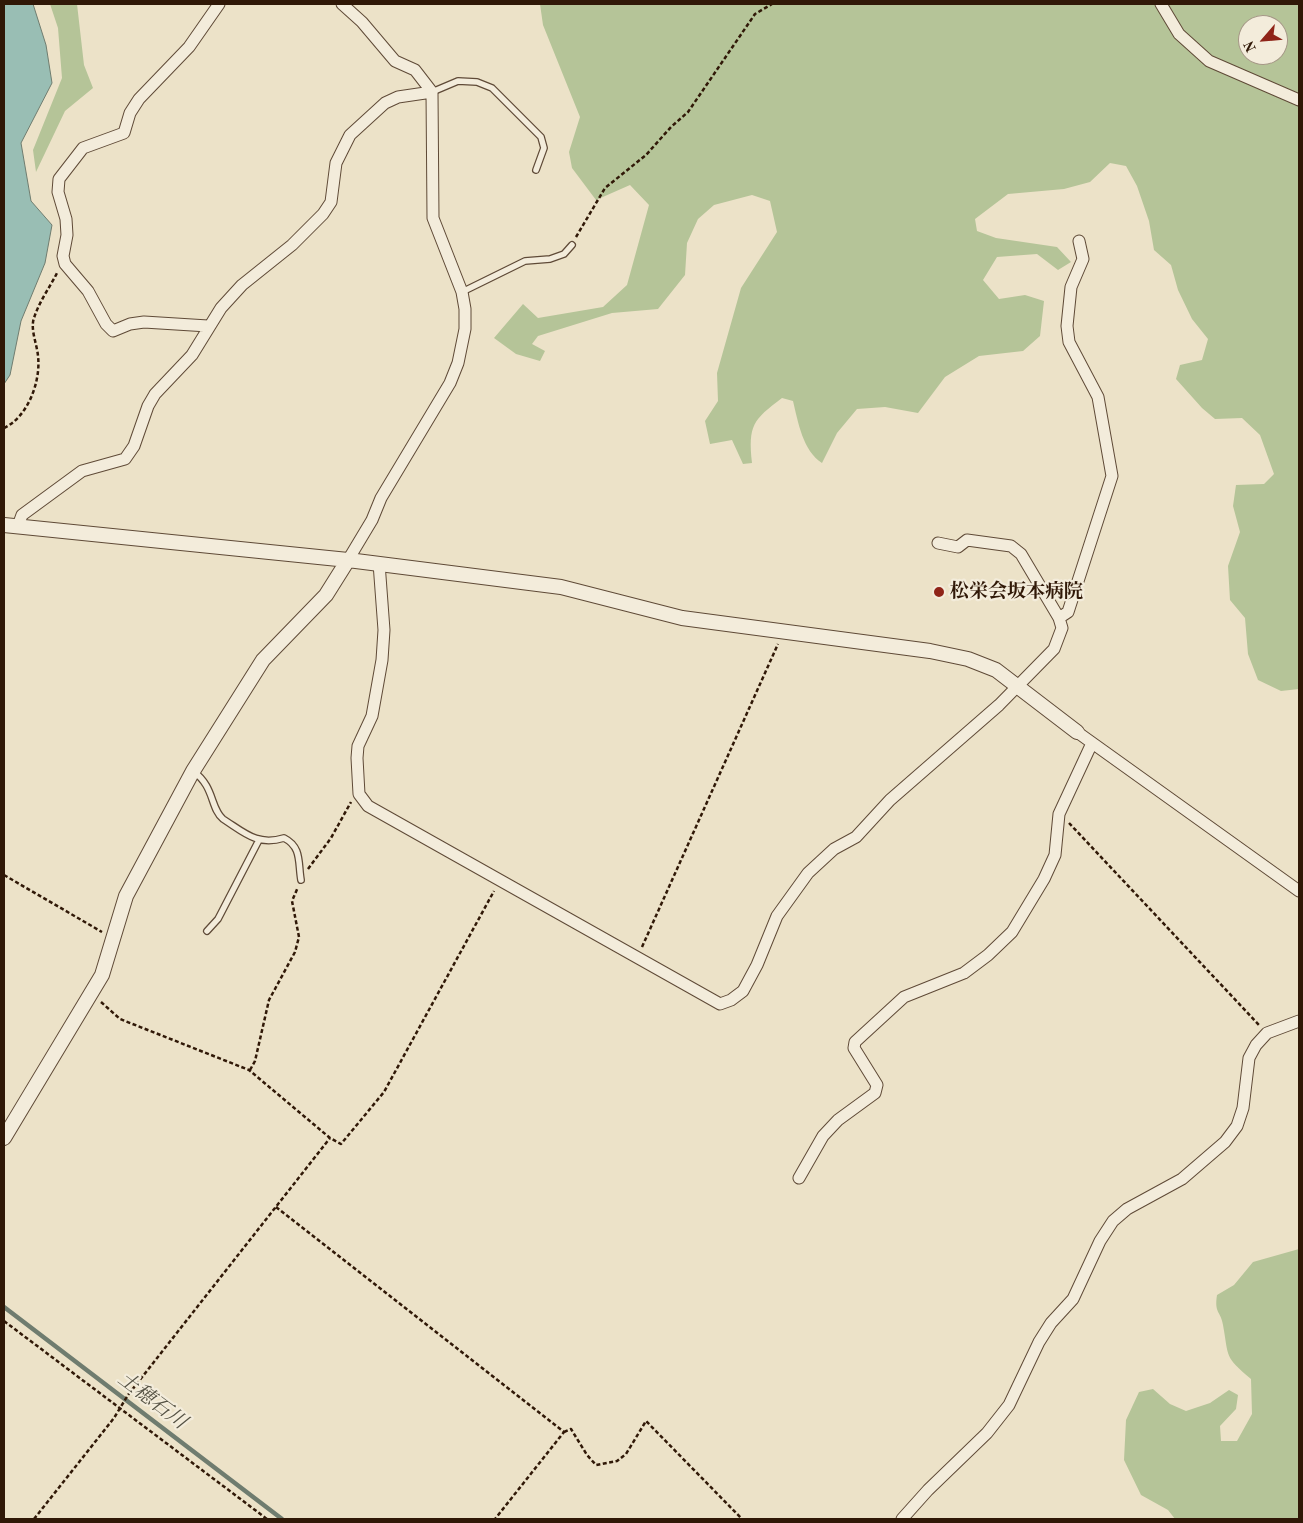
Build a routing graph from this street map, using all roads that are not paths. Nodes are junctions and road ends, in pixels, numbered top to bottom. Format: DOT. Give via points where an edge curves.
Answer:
graph roads {
  1 [pos="219,4"];
  2 [pos="342,4"];
  3 [pos="1161,4"];
  4 [pos="432,92"];
  5 [pos="1299,100"];
  6 [pos="536,170"];
  7 [pos="1079,241"];
  8 [pos="572,244"];
  9 [pos="462,292"];
  10 [pos="208,326"];
  11 [pos="11,525"];
  12 [pos="938,543"];
  13 [pos="348,560"];
  14 [pos="379,564"];
  15 [pos="1059,618"];
  16 [pos="1018,685"];
  17 [pos="1077,732"];
  18 [pos="1092,743"];
  19 [pos="193,771"];
  20 [pos="258,840"];
  21 [pos="300,880"];
  22 [pos="1299,891"];
  23 [pos="207,931"];
  24 [pos="1299,1022"];
  25 [pos="4,1138"];
  26 [pos="799,1178"];
  27 [pos="902,1519"];
  1 -- 10 [label="street" via="189,47 139,100 130,113 124,133 83,148 59,179 58,192 66,219 65,264 88,291 113,331 144,322"];
  2 -- 4 [label="street" via="395,61 415,70"];
  3 -- 5 [label="street" via="1178,34 1209,61"];
  4 -- 6 [label="lane" via="458,81 477,82 492,88 541,137 544,148"];
  4 -- 9 [label="street" via="433,218"];
  4 -- 10 [label="street" via="398,97 386,103 350,135 336,163 331,202 292,244 242,285"];
  7 -- 15 [label="street" via="1083,258 1071,287 1067,326 1069,342 1098,396 1112,476 1068,612"];
  8 -- 9 [label="lane" via="564,254 525,261"];
  9 -- 13 [label="street" via="465,329 450,383"];
  10 -- 11 [label="street" via="192,355 148,406 134,446 125,459 82,471"];
  11 -- 13 [label="street"];
  12 -- 15 [label="street" via="958,547 967,540 1011,546 1020,554"];
  13 -- 14 [label="street"];
  13 -- 19 [label="street" via="326,595 263,660"];
  14 -- 16 [label="street" via="561,587 682,618 930,651 968,659 996,670"];
  14 -- 16 [label="street" via="384,630 382,660 372,716 358,746 359,794 368,806 720,1004 743,990 777,916 808,873 834,849 856,837 890,800 932,767"];
  15 -- 16 [label="street" via="1062,628 1054,649"];
  16 -- 17 [label="street"];
  17 -- 18 [label="street"];
  18 -- 22 [label="street"];
  18 -- 26 [label="street" via="1059,814 1054,855 1044,879 1012,932 964,973 904,997 855,1042 854,1048 877,1085 875,1092 838,1120 823,1136"];
  19 -- 20 [label="lane" via="208,786 218,815"];
  19 -- 25 [label="street" via="126,896 102,975"];
  20 -- 21 [label="lane" via="268,842 284,838 291,842 300,860"];
  20 -- 23 [label="lane" via="218,919"];
  24 -- 27 [label="street" via="1267,1033 1256,1045 1248,1058 1243,1108 1237,1126 1225,1142 1182,1179 1127,1209 1113,1221 1072,1299 1039,1342 1009,1404 987,1433"];
}
